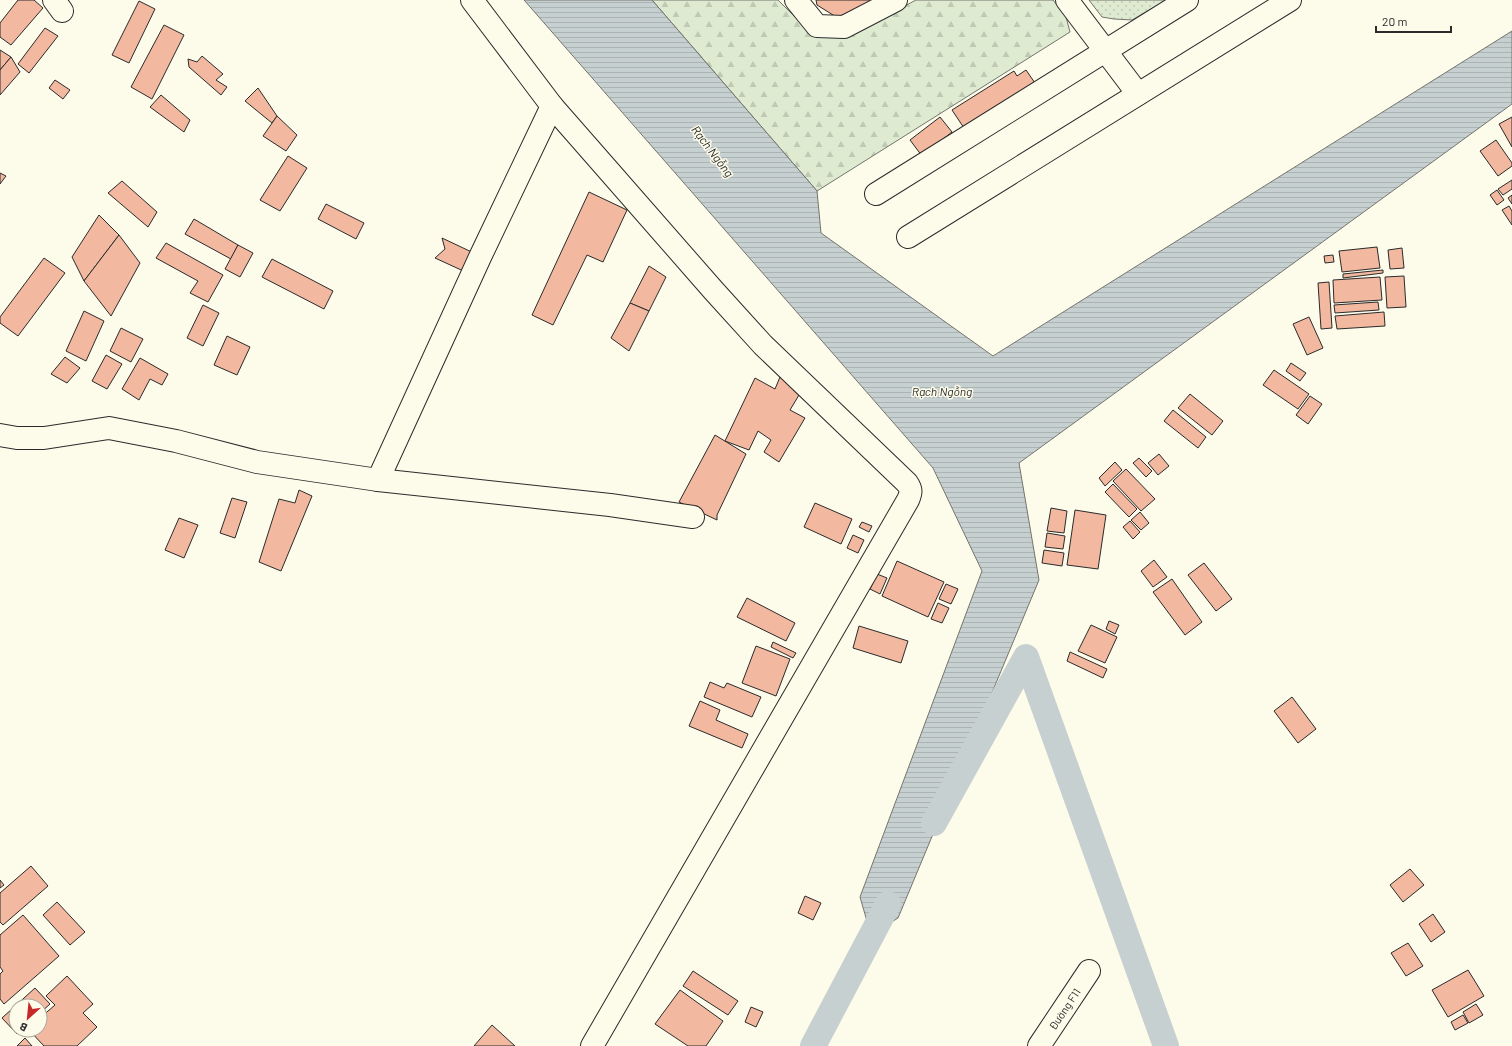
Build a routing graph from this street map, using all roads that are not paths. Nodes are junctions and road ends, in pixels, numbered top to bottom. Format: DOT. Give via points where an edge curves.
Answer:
graph roads {
  1 [pos="472,0"];
  2 [pos="796,0"];
  3 [pos="896,0"];
  4 [pos="1067,0"];
  5 [pos="1187,0"];
  6 [pos="1290,0"];
  7 [pos="1106,51"];
  8 [pos="1138,94"];
  9 [pos="552,106"];
  10 [pos="876,194"];
  11 [pos="908,237"];
  12 [pos="0,435"];
  13 [pos="378,480"];
  14 [pos="692,517"];
  15 [pos="1089,971"];
  16 [pos="592,1046"];
  17 [pos="1039,1046"];
  1 -- 9 [label="street"];
  2 -- 3 [label="street" via="817,26 844,27"];
  4 -- 7 [label="street"];
  5 -- 7 [label="street"];
  6 -- 8 [label="street"];
  7 -- 8 [label="street"];
  7 -- 10 [label="street"];
  8 -- 11 [label="street"];
  9 -- 13 [label="street"];
  9 -- 16 [label="street" via="763,345 907,483 911,492"];
  12 -- 13 [label="street" via="44,438 109,428 176,441 257,462"];
  13 -- 14 [label="street"];
  15 -- 17 [label="street, Đường F11"];
}
